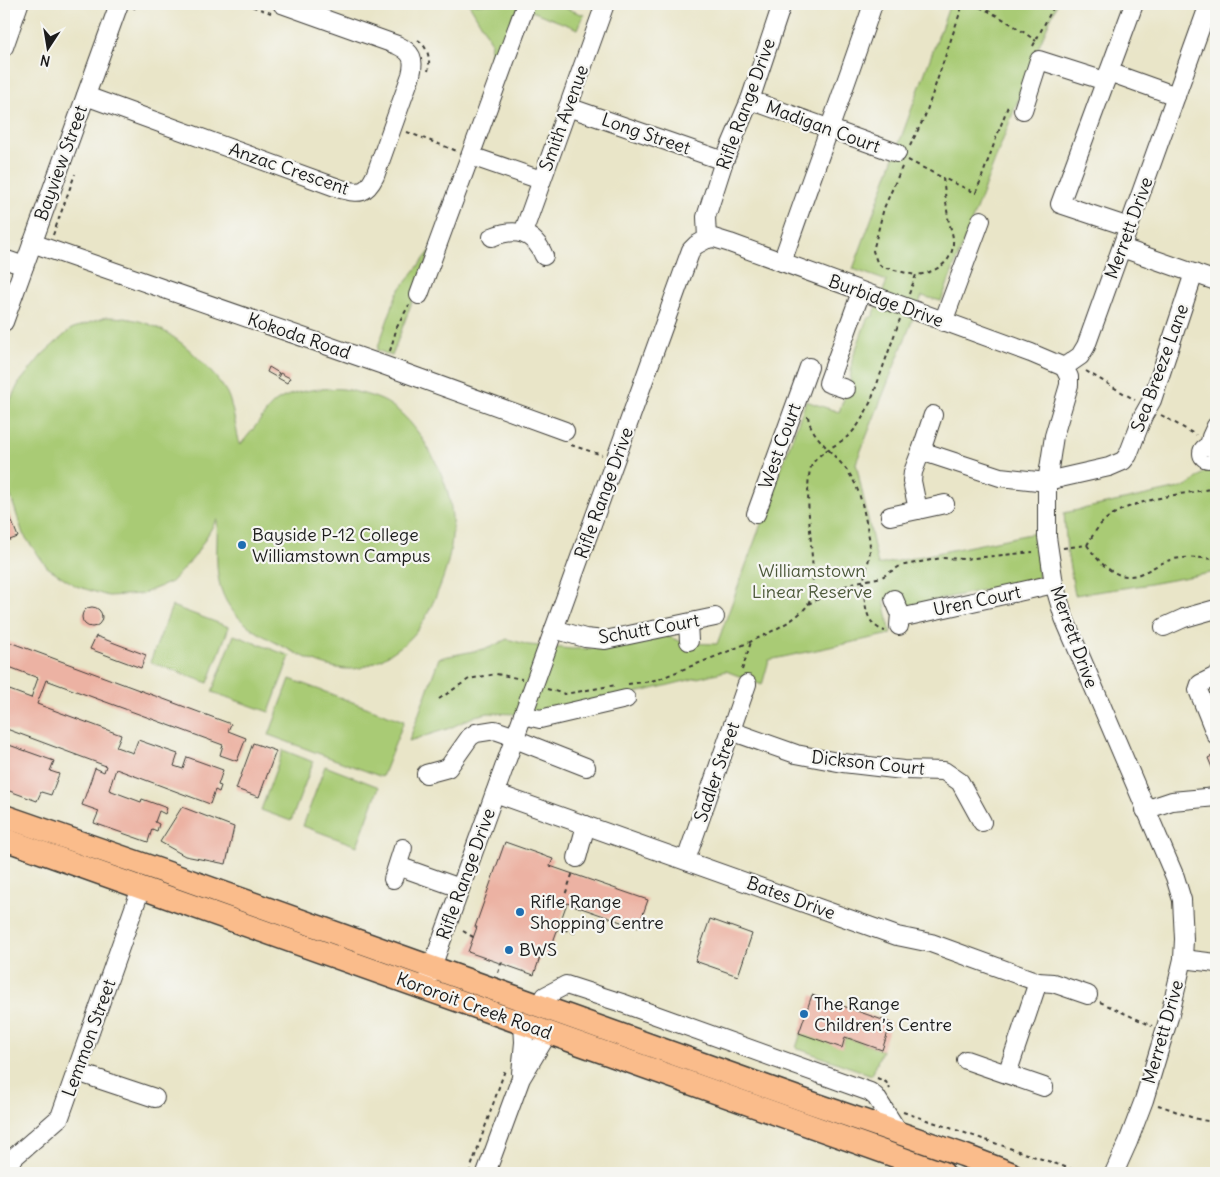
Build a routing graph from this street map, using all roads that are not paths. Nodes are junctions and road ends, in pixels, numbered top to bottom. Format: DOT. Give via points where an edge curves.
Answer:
graph roads {
  1 [pos="19,4"];
  2 [pos="119,4"];
  3 [pos="526,4"];
  4 [pos="605,4"];
  5 [pos="782,4"];
  6 [pos="873,4"];
  7 [pos="1134,4"];
  8 [pos="1210,4"];
  9 [pos="277,9"];
  10 [pos="4,47"];
  11 [pos="1107,76"];
  12 [pos="86,96"];
  13 [pos="1176,96"];
  14 [pos="750,100"];
  15 [pos="568,106"];
  16 [pos="1016,106"];
  17 [pos="828,129"];
  18 [pos="471,156"];
  19 [pos="904,158"];
  20 [pos="724,161"];
  21 [pos="541,180"];
  22 [pos="982,220"];
  23 [pos="1129,228"];
  24 [pos="523,233"];
  25 [pos="498,235"];
  26 [pos="707,239"];
  27 [pos="32,243"];
  28 [pos="1122,248"];
  29 [pos="543,252"];
  30 [pos="4,259"];
  31 [pos="782,262"];
  32 [pos="24,266"];
  33 [pos="1194,273"];
  34 [pos="1216,281"];
  35 [pos="861,292"];
  36 [pos="419,295"];
  37 [pos="4,322"];
  38 [pos="943,322"];
  39 [pos="1064,367"];
  40 [pos="830,377"];
  41 [pos="846,389"];
  42 [pos="933,415"];
  43 [pos="1216,426"];
  44 [pos="568,438"];
  45 [pos="1209,447"];
  46 [pos="927,453"];
  47 [pos="1047,481"];
  48 [pos="945,504"];
  49 [pos="918,510"];
  50 [pos="756,514"];
  51 [pos="890,516"];
  52 [pos="1054,584"];
  53 [pos="894,600"];
  54 [pos="1216,609"];
  55 [pos="715,617"];
  56 [pos="688,623"];
  57 [pos="1164,627"];
  58 [pos="554,629"];
  59 [pos="689,641"];
  60 [pos="1216,676"];
  61 [pos="744,678"];
  62 [pos="624,689"];
  63 [pos="523,715"];
  64 [pos="731,731"];
  65 [pos="1216,735"];
  66 [pos="515,738"];
  67 [pos="586,767"];
  68 [pos="438,776"];
  69 [pos="495,793"];
  70 [pos="1216,797"];
  71 [pos="1145,810"];
  72 [pos="4,816"];
  73 [pos="982,822"];
  74 [pos="586,825"];
  75 [pos="4,839"];
  76 [pos="403,848"];
  77 [pos="686,860"];
  78 [pos="575,866"];
  79 [pos="141,888"];
  80 [pos="460,888"];
  81 [pos="1183,959"];
  82 [pos="1216,963"];
  83 [pos="432,967"];
  84 [pos="1038,982"];
  85 [pos="425,988"];
  86 [pos="1088,995"];
  87 [pos="540,1006"];
  88 [pos="523,1024"];
  89 [pos="553,1034"];
  90 [pos="966,1060"];
  91 [pos="77,1072"];
  92 [pos="1007,1074"];
  93 [pos="521,1078"];
  94 [pos="1044,1087"];
  95 [pos="154,1098"];
  96 [pos="1133,1131"];
  97 [pos="899,1133"];
  98 [pos="4,1166"];
  99 [pos="486,1173"];
  100 [pos="943,1173"];
  101 [pos="1010,1173"];
  102 [pos="1114,1173"];
  103 [pos="1125,1173"];
  1 -- 10 [label="street"];
  2 -- 12 [label="street, Bayview Street"];
  3 -- 18 [label="street"];
  4 -- 15 [label="street, Smith Avenue"];
  5 -- 14 [label="street, Rifle Range Drive"];
  6 -- 17 [label="street"];
  7 -- 11 [label="street"];
  8 -- 13 [label="street, Merrett Drive"];
  9 -- 12 [label="street, Anzac Crescent" via="397,45 412,54 414,66 369,188 352,192 341,190"];
  11 -- 13 [label="street"];
  11 -- 16 [label="street" via="1039,60"];
  11 -- 23 [label="street" via="1060,204"];
  12 -- 27 [label="street, Bayview Street"];
  13 -- 23 [label="street, Merrett Drive"];
  14 -- 17 [label="street, Madigan Court"];
  14 -- 20 [label="street, Rifle Range Drive"];
  15 -- 20 [label="street, Long Street"];
  15 -- 21 [label="street, Smith Avenue"];
  17 -- 19 [label="street, Madigan Court"];
  17 -- 31 [label="street"];
  18 -- 21 [label="street"];
  18 -- 36 [label="street"];
  20 -- 26 [label="street, Rifle Range Drive" via="706,217"];
  21 -- 24 [label="street, Smith Avenue"];
  22 -- 38 [label="street"];
  23 -- 28 [label="street, Merrett Drive"];
  24 -- 25 [label="street"];
  24 -- 29 [label="street"];
  26 -- 31 [label="street, Burbidge Drive" via="714,238"];
  26 -- 58 [label="street, Rifle Range Drive" via="692,250"];
  27 -- 32 [label="street, Bayview Street"];
  27 -- 44 [label="street, Kokoda Road" via="386,366"];
  28 -- 33 [label="street"];
  28 -- 39 [label="street, Merrett Drive" via="1086,346 1080,356"];
  30 -- 32 [label="street"];
  31 -- 35 [label="street, Burbidge Drive"];
  32 -- 37 [label="street, Bayview Street"];
  33 -- 34 [label="street"];
  33 -- 47 [label="street, Sea Breeze Lane" via="1152,400 1128,455 1113,466"];
  35 -- 38 [label="street, Burbidge Drive"];
  35 -- 40 [label="street"];
  38 -- 39 [label="street, Burbidge Drive"];
  39 -- 47 [label="street, Merrett Drive" via="1069,384 1054,436"];
  40 -- 41 [label="street" via="828,383"];
  40 -- 50 [label="street, West Court" via="807,373"];
  42 -- 46 [label="street"];
  43 -- 45 [label="street"];
  46 -- 47 [label="street" via="1000,478"];
  46 -- 49 [label="street" via="912,474"];
  47 -- 52 [label="street, Merrett Drive" via="1046,514"];
  48 -- 49 [label="street"];
  49 -- 51 [label="street"];
  52 -- 53 [label="street, Uren Court" via="900,622"];
  52 -- 71 [label="street, Merrett Drive" via="1064,618"];
  54 -- 57 [label="street"];
  55 -- 56 [label="street, Schutt Court"];
  56 -- 58 [label="street, Schutt Court" via="605,640 581,638"];
  56 -- 59 [label="street"];
  58 -- 63 [label="street, Rifle Range Drive"];
  60 -- 65 [label="street" via="1200,684 1198,690"];
  61 -- 64 [label="street, Sadler Street"];
  62 -- 63 [label="street" via="540,718"];
  63 -- 66 [label="street, Rifle Range Drive"];
  64 -- 73 [label="street, Dickson Court" via="796,754 843,763 944,771 960,782"];
  64 -- 77 [label="street, Sadler Street"];
  66 -- 67 [label="street"];
  66 -- 68 [label="street" via="493,730 474,734 452,764"];
  66 -- 69 [label="street, Rifle Range Drive"];
  69 -- 74 [label="street, Bates Drive"];
  69 -- 80 [label="street, Rifle Range Drive"];
  70 -- 71 [label="street" via="1172,800"];
  71 -- 81 [label="street, Merrett Drive" via="1182,900"];
  72 -- 83 [label="main road, Kororoit Creek Road"];
  74 -- 77 [label="street, Bates Drive"];
  74 -- 78 [label="street"];
  75 -- 79 [label="main road, Kororoit Creek Road"];
  76 -- 80 [label="street" via="396,873"];
  77 -- 84 [label="street, Bates Drive" via="897,936 931,944"];
  79 -- 85 [label="main road, Kororoit Creek Road"];
  79 -- 91 [label="street, Lemmon Street"];
  80 -- 83 [label="street, Rifle Range Drive"];
  81 -- 82 [label="street"];
  81 -- 96 [label="street, Merrett Drive" via="1170,1014"];
  83 -- 85 [label="street, Rifle Range Drive"];
  83 -- 87 [label="main road, Kororoit Creek Road"];
  84 -- 86 [label="street, Bates Drive" via="1053,983"];
  84 -- 92 [label="street"];
  85 -- 88 [label="main road, Kororoit Creek Road"];
  87 -- 89 [label="main road"];
  87 -- 97 [label="main road, Kororoit Creek Road"];
  87 -- 97 [label="street, Kororoit Creek Road" via="545,996 566,985 622,1003 870,1092"];
  88 -- 89 [label="main road, Kororoit Creek Road"];
  88 -- 93 [label="street"];
  89 -- 93 [label="street"];
  89 -- 100 [label="main road, Kororoit Creek Road"];
  90 -- 92 [label="street"];
  91 -- 95 [label="street"];
  91 -- 98 [label="street, Lemmon Street" via="60,1117"];
  92 -- 94 [label="street"];
  93 -- 99 [label="street"];
  96 -- 102 [label="street, Merrett Drive"];
  96 -- 103 [label="street, Merrett Drive"];
  97 -- 101 [label="main road, Kororoit Creek Road"];
}
